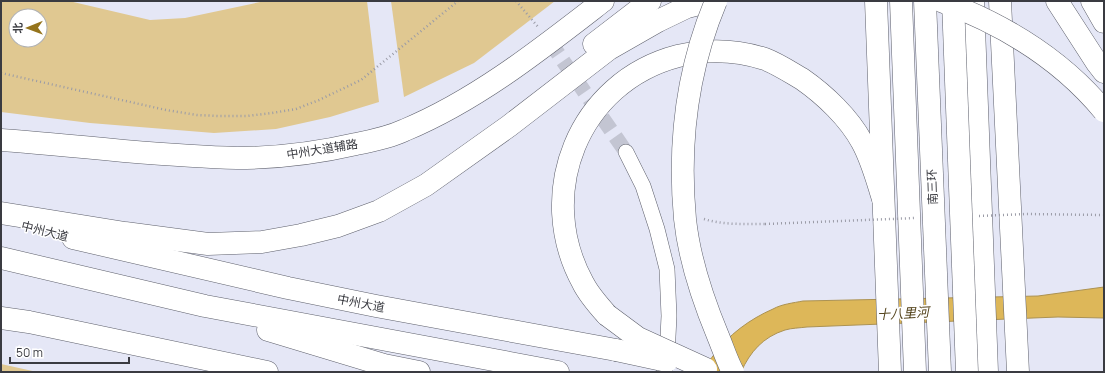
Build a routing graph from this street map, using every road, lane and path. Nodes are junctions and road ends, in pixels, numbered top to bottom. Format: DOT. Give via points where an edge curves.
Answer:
graph roads {
  1 [pos="458,1"];
  2 [pos="516,1"];
  3 [pos="602,1"];
  4 [pos="650,1"];
  5 [pos="710,1"];
  6 [pos="716,1"];
  7 [pos="876,1"];
  8 [pos="901,1"];
  9 [pos="925,1"];
  10 [pos="940,1"];
  11 [pos="953,1"];
  12 [pos="973,1"];
  13 [pos="1000,1"];
  14 [pos="1057,1"];
  15 [pos="1092,1"];
  16 [pos="1104,22"];
  17 [pos="550,42"];
  18 [pos="1104,72"];
  19 [pos="1,73"];
  20 [pos="1104,111"];
  21 [pos="509,126"];
  22 [pos="1,140"];
  23 [pos="626,152"];
  24 [pos="883,199"];
  25 [pos="1,213"];
  26 [pos="1,219"];
  27 [pos="1,258"];
  28 [pos="129,288"];
  29 [pos="1,318"];
  30 [pos="715,370"];
  31 [pos="981,371"];
  32 [pos="267,372"];
  33 [pos="418,372"];
  34 [pos="558,372"];
  35 [pos="664,372"];
  36 [pos="733,372"];
  37 [pos="890,372"];
  38 [pos="915,372"];
  39 [pos="940,372"];
  40 [pos="1018,372"];
  1 -- 19 [label="path" via="361,80 296,109 272,113 247,116 197,115"];
  2 -- 17 [label="path"];
  3 -- 17 [label="main road, 中州大道辅路"];
  4 -- 21 [label="main road" via="597,42"];
  5 -- 21 [label="main road" via="687,7 609,49"];
  6 -- 36 [label="main road, bridge" via="696,58 686,111 683,180 685,220 700,288"];
  7 -- 24 [label="main road"];
  8 -- 38 [label="main road"];
  9 -- 39 [label="main road, 南三环, bridge"];
  10 -- 20 [label="main road, bridge" via="988,21 1035,49 1080,85"];
  11 -- 31 [label="main road, bridge"];
  12 -- 31 [label="main road" via="982,249"];
  13 -- 40 [label="main road"];
  14 -- 18 [label="main road"];
  15 -- 16 [label="main road"];
  17 -- 22 [label="main road, 中州大道辅路" via="452,108 404,131 334,149 237,158"];
  21 -- 25 [label="main road" via="426,185 379,211 338,226 262,242 208,244"];
  23 -- 35 [label="street" via="644,186 667,269 669,316"];
  24 -- 30 [label="main road, bridge" via="862,142 847,120 816,89 789,71 765,60 746,54 726,52 688,54 670,58 636,74 606,98 583,128 568,162 564,179 562,216 575,268 593,300 607,315 638,338"];
  24 -- 37 [label="main road"];
  26 -- 30 [label="main road, 中州大道, bridge" via="104,246 288,288"];
  27 -- 28 [label="main road"];
  28 -- 33 [label="main road" via="384,365"];
  28 -- 34 [label="main road" via="204,306"];
  29 -- 32 [label="main road"];
}
